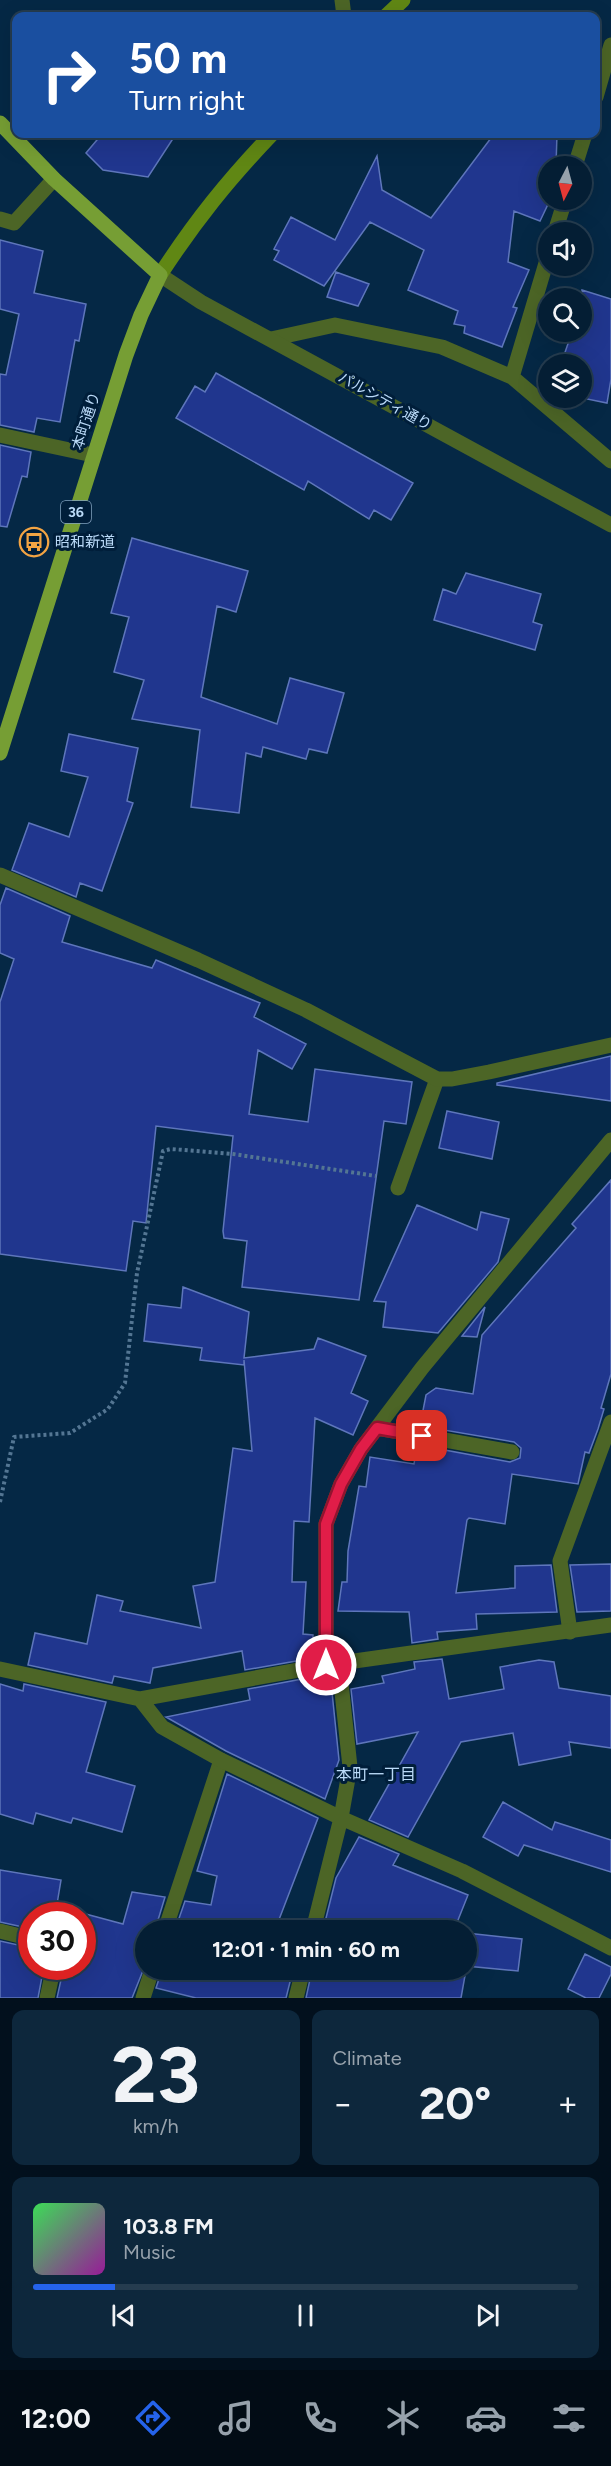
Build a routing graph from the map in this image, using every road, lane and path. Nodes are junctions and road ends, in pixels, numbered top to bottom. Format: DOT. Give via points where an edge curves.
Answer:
graph roads {
  1 [pos="403,0"];
  2 [pos="390,12"];
  3 [pos="611,45"];
  4 [pos="600,83"];
  5 [pos="0,123"];
  6 [pos="12,135"];
  7 [pos="14,138"];
  8 [pos="268,138"];
  9 [pos="584,138"];
  10 [pos="578,156"];
  11 [pos="54,179"];
  12 [pos="0,219"];
  13 [pos="160,275"];
  14 [pos="542,276"];
  15 [pos="271,339"];
  16 [pos="512,377"];
  17 [pos="0,435"];
  18 [pos="93,455"];
  19 [pos="611,460"];
  20 [pos="611,525"];
  21 [pos="0,753"];
  22 [pos="0,875"];
  23 [pos="611,1045"];
  24 [pos="437,1079"];
  25 [pos="611,1140"];
  26 [pos="399,1184"];
  27 [pos="611,1422"];
  28 [pos="377,1428"];
  29 [pos="512,1452"];
  30 [pos="0,1502"];
  31 [pos="611,1626"];
  32 [pos="570,1632"];
  33 [pos="332,1664"];
  34 [pos="0,1669"];
  35 [pos="140,1699"];
  36 [pos="221,1760"];
  37 [pos="342,1818"];
  38 [pos="168,1920"];
  39 [pos="316,1920"];
  40 [pos="0,1931"];
  41 [pos="18,1936"];
  42 [pos="611,1948"];
  43 [pos="51,1980"];
  44 [pos="149,1980"];
  45 [pos="300,1980"];
  46 [pos="47,1998"];
  47 [pos="143,1998"];
  48 [pos="296,1998"];
  1 -- 2 [label="main road"];
  3 -- 4 [label="street"];
  5 -- 6 [label="main road"];
  7 -- 11 [label="main road"];
  8 -- 13 [label="main road, 本町通り" via="227,181"];
  9 -- 10 [label="street"];
  11 -- 12 [label="street" via="14,223"];
  11 -- 13 [label="main road"];
  13 -- 15 [label="street, パルシティ通り"];
  13 -- 18 [label="main road, 本町通り / 36" via="126,355"];
  14 -- 16 [label="street"];
  15 -- 16 [label="street" via="335,325 442,347"];
  15 -- 20 [label="street, パルシティ通り"];
  16 -- 19 [label="street"];
  17 -- 18 [label="street"];
  18 -- 21 [label="main road, 本町通り / 36"];
  22 -- 24 [label="street" via="306,1010"];
  23 -- 24 [label="street" via="489,1072"];
  24 -- 26 [label="street"];
  25 -- 28 [label="street"];
  26 -- 30 [label="path" via="233,1154 163,1151 137,1273 125,1383 108,1409 70,1433 14,1437"];
  27 -- 32 [label="street" via="560,1561"];
  28 -- 29 [label="street"];
  28 -- 33 [label="street" via="341,1484 326,1524"];
  31 -- 32 [label="street"];
  32 -- 33 [label="street"];
  33 -- 35 [label="street"];
  33 -- 37 [label="street" via="350,1767"];
  34 -- 35 [label="street"];
  35 -- 36 [label="street" via="162,1727"];
  36 -- 37 [label="street"];
  36 -- 38 [label="street"];
  37 -- 39 [label="street"];
  37 -- 42 [label="street" via="462,1871"];
  40 -- 41 [label="street"];
  43 -- 46 [label="street"];
  44 -- 47 [label="street"];
  45 -- 48 [label="street"];
}
